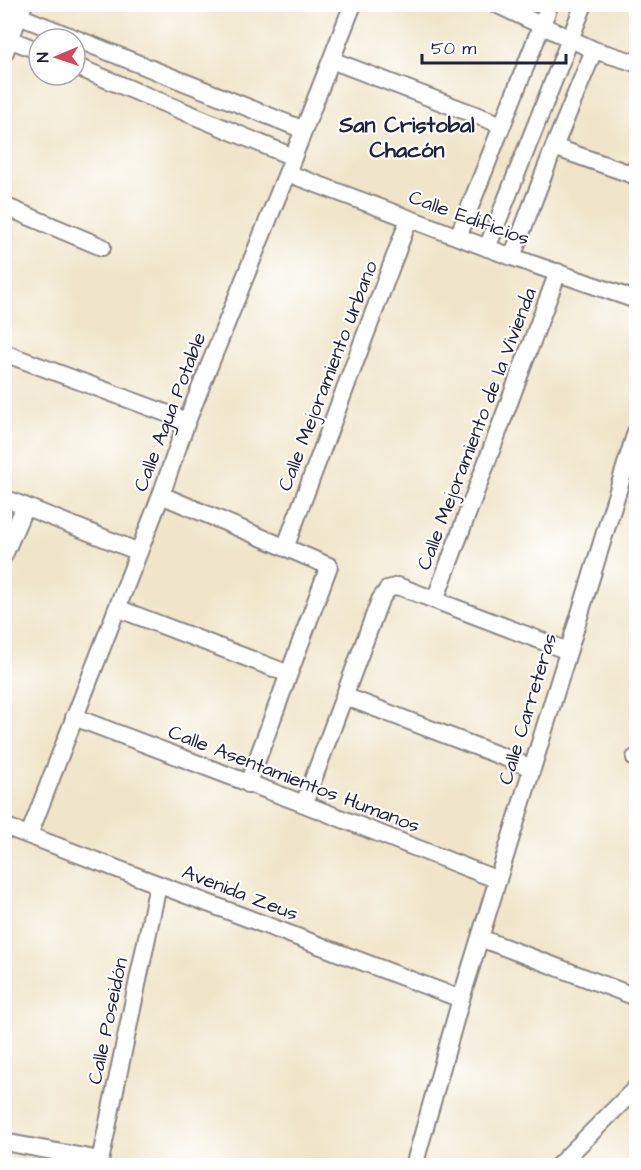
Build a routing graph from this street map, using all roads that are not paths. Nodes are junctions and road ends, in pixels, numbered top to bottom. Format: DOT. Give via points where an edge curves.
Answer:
graph roads {
  1 [pos="353,4"];
  2 [pos="496,4"];
  3 [pos="550,4"];
  4 [pos="584,4"];
  5 [pos="16,10"];
  6 [pos="541,25"];
  7 [pos="570,40"];
  8 [pos="6,44"];
  9 [pos="27,48"];
  10 [pos="594,50"];
  11 [pos="331,60"];
  12 [pos="636,63"];
  13 [pos="87,72"];
  14 [pos="502,125"];
  15 [pos="304,130"];
  16 [pos="554,147"];
  17 [pos="290,165"];
  18 [pos="636,176"];
  19 [pos="4,206"];
  20 [pos="409,219"];
  21 [pos="458,237"];
  22 [pos="102,247"];
  23 [pos="487,248"];
  24 [pos="512,257"];
  25 [pos="558,272"];
  26 [pos="636,300"];
  27 [pos="4,353"];
  28 [pos="187,421"];
  29 [pos="636,432"];
  30 [pos="161,495"];
  31 [pos="4,498"];
  32 [pos="25,506"];
  33 [pos="285,548"];
  34 [pos="139,552"];
  35 [pos="4,555"];
  36 [pos="435,600"];
  37 [pos="117,608"];
  38 [pos="568,651"];
  39 [pos="289,674"];
  40 [pos="344,696"];
  41 [pos="74,717"];
  42 [pos="532,768"];
  43 [pos="248,784"];
  44 [pos="304,804"];
  45 [pos="4,826"];
  46 [pos="29,835"];
  47 [pos="498,880"];
  48 [pos="159,885"];
  49 [pos="480,938"];
  50 [pos="636,997"];
  51 [pos="461,999"];
  52 [pos="636,1088"];
  53 [pos="4,1142"];
  54 [pos="99,1163"];
  55 [pos="414,1166"];
  56 [pos="558,1166"];
  1 -- 11 [label="street, Calle Agua Potable"];
  2 -- 6 [label="street"];
  3 -- 6 [label="street"];
  4 -- 7 [label="street"];
  5 -- 8 [label="street"];
  5 -- 15 [label="street"];
  6 -- 7 [label="street"];
  6 -- 14 [label="street"];
  7 -- 10 [label="street"];
  7 -- 23 [label="street"];
  8 -- 9 [label="street"];
  10 -- 12 [label="street"];
  10 -- 16 [label="street"];
  11 -- 14 [label="street"];
  11 -- 15 [label="street, Calle Agua Potable"];
  13 -- 17 [label="street, Calle Edificios"];
  14 -- 21 [label="street"];
  15 -- 17 [label="street, Calle Agua Potable"];
  16 -- 18 [label="street"];
  16 -- 24 [label="street"];
  17 -- 20 [label="street, Calle Edificios"];
  17 -- 28 [label="street, Calle Agua Potable"];
  19 -- 22 [label="street"];
  20 -- 21 [label="street, Calle Edificios"];
  20 -- 33 [label="street, Calle Mejoramiento Urbano"];
  21 -- 23 [label="street, Calle Edificios"];
  23 -- 24 [label="street, Calle Edificios"];
  24 -- 25 [label="street, Calle Edificios"];
  25 -- 26 [label="street, Calle Edificios"];
  25 -- 36 [label="street, Calle Mejoramiento de la Vivienda"];
  27 -- 28 [label="street"];
  28 -- 30 [label="street, Calle Agua Potable"];
  29 -- 38 [label="street, Calle Carreteras"];
  30 -- 33 [label="street"];
  30 -- 34 [label="street, Calle Agua Potable"];
  31 -- 32 [label="street"];
  32 -- 34 [label="street"];
  32 -- 35 [label="street"];
  33 -- 39 [label="street" via="329,566"];
  34 -- 37 [label="street, Calle Agua Potable"];
  36 -- 38 [label="street"];
  36 -- 40 [label="street" via="398,586 388,589 380,600"];
  37 -- 39 [label="street"];
  37 -- 41 [label="street, Calle Agua Potable"];
  38 -- 42 [label="street, Calle Carreteras"];
  39 -- 43 [label="street"];
  40 -- 42 [label="street"];
  40 -- 44 [label="street"];
  41 -- 43 [label="street, Calle Asentamientos Humanos"];
  41 -- 46 [label="street, Calle Agua Potable"];
  42 -- 47 [label="street, Calle Carreteras"];
  43 -- 44 [label="street, Calle Asentamientos Humanos"];
  44 -- 47 [label="street, Calle Asentamientos Humanos"];
  45 -- 46 [label="street, Avenida Zeus"];
  46 -- 48 [label="street, Avenida Zeus"];
  47 -- 49 [label="street, Calle Carreteras"];
  48 -- 51 [label="street, Avenida Zeus"];
  48 -- 54 [label="street, Calle Poseidón"];
  49 -- 50 [label="street"];
  49 -- 51 [label="street, Calle Carreteras"];
  51 -- 55 [label="street, Calle Carreteras"];
  52 -- 56 [label="street"];
  53 -- 54 [label="street"];
}
